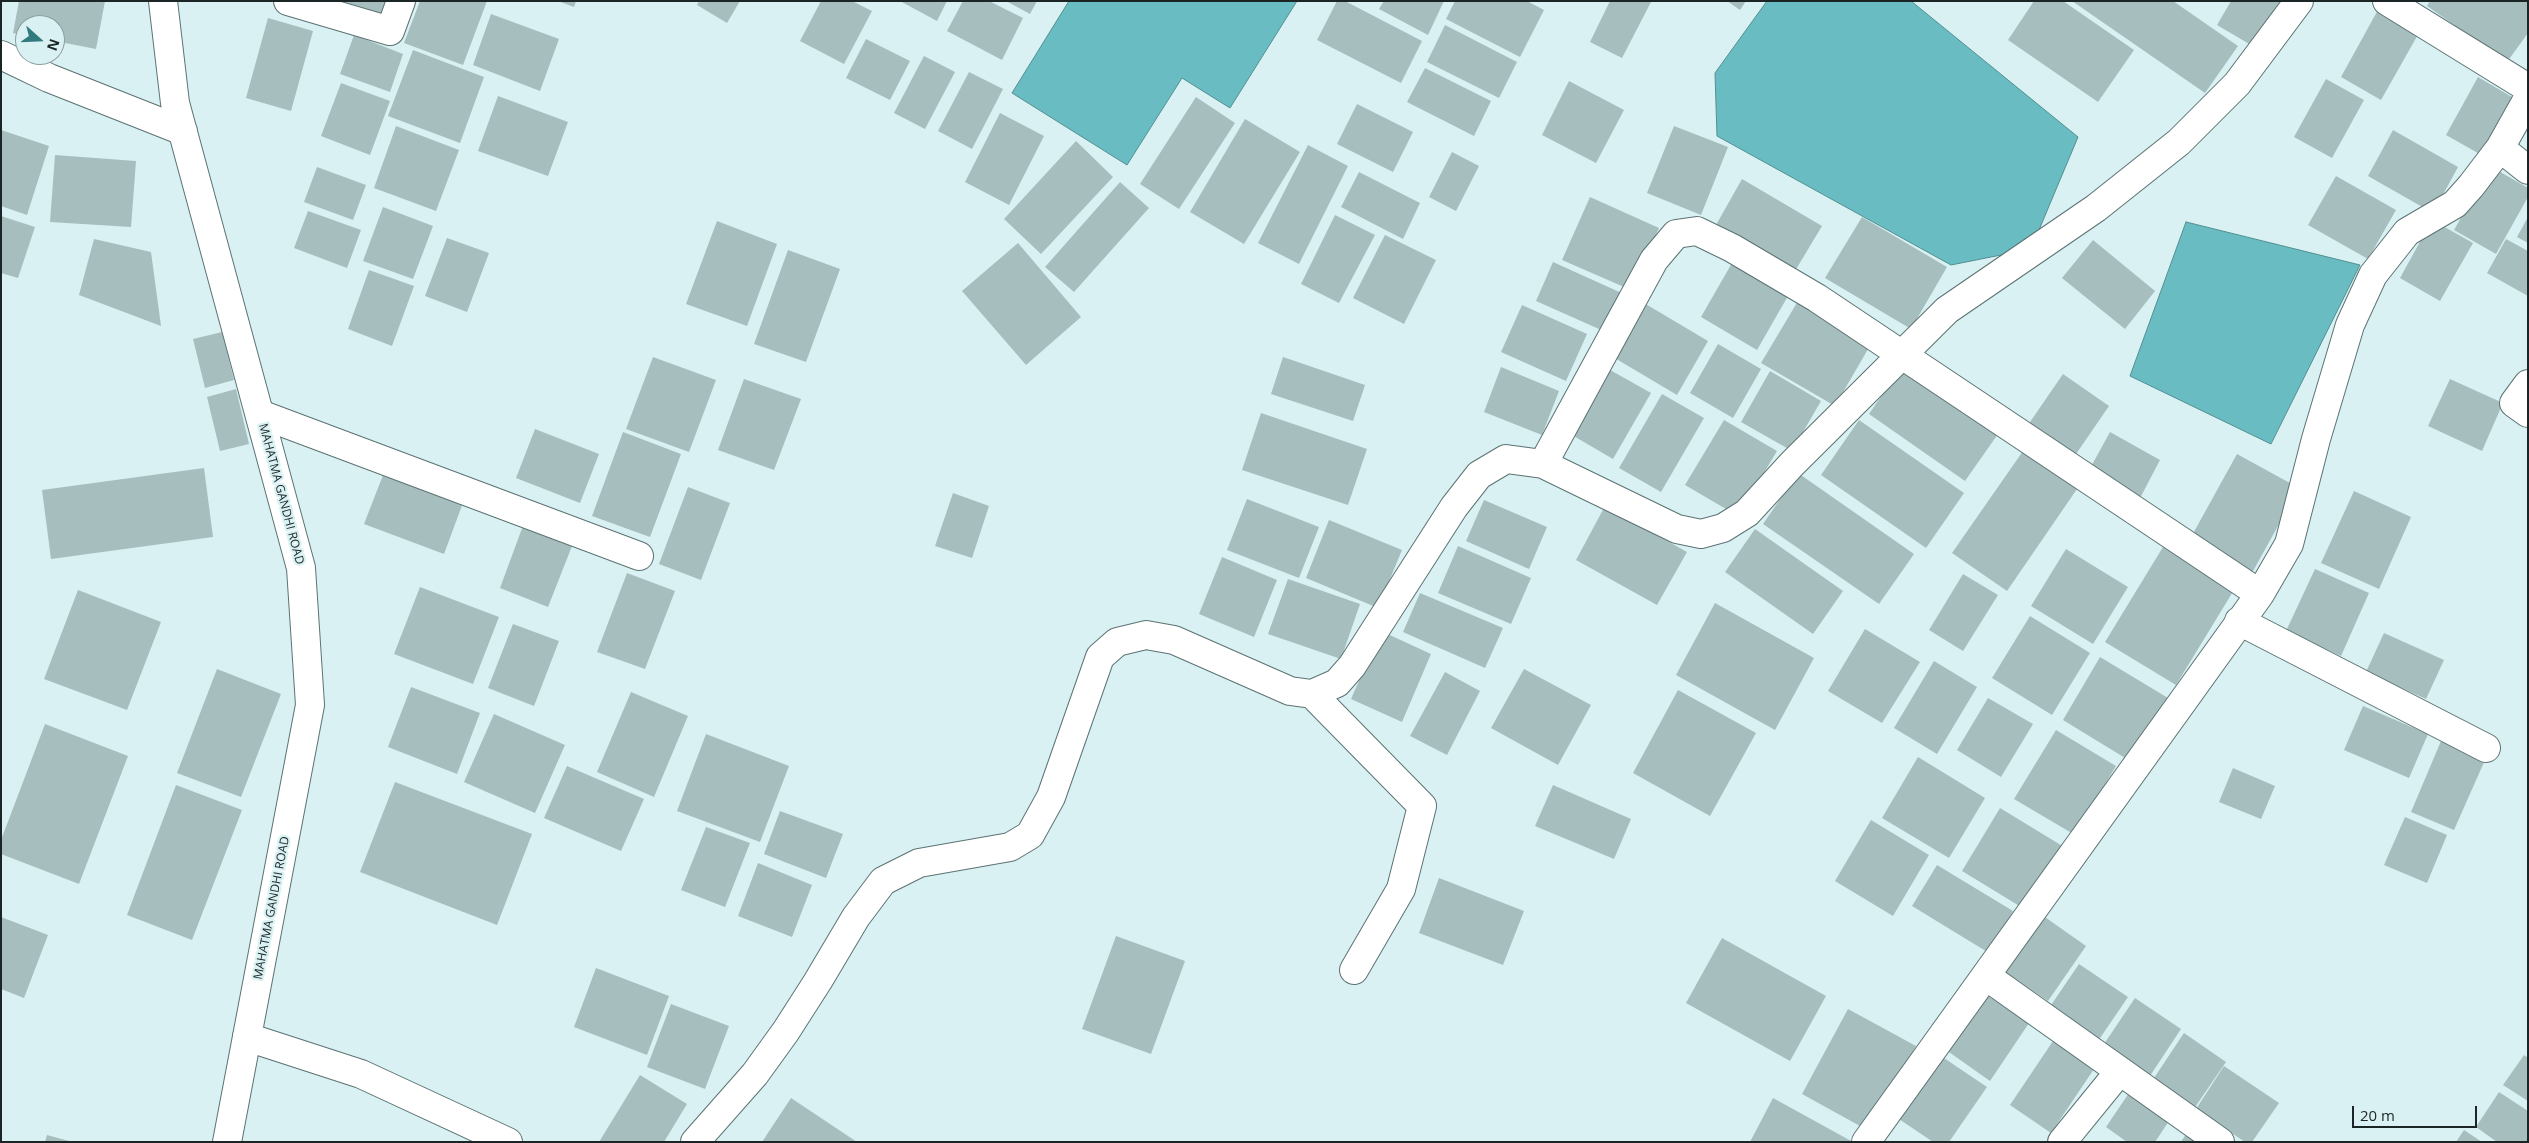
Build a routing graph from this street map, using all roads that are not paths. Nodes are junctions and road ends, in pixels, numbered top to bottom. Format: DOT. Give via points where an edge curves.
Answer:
graph roads {
  1 [pos="163,1"];
  2 [pos="288,1"];
  3 [pos="401,1"];
  4 [pos="2299,1"];
  5 [pos="2387,1"];
  6 [pos="1,55"];
  7 [pos="2528,88"];
  8 [pos="2528,98"];
  9 [pos="183,131"];
  10 [pos="2500,148"];
  11 [pos="2528,170"];
  12 [pos="1902,354"];
  13 [pos="2528,384"];
  14 [pos="2528,413"];
  15 [pos="260,414"];
  16 [pos="1542,464"];
  17 [pos="639,556"];
  18 [pos="2260,594"];
  19 [pos="2239,621"];
  20 [pos="1312,694"];
  21 [pos="2486,748"];
  22 [pos="1354,970"];
  23 [pos="1986,976"];
  24 [pos="247,1037"];
  25 [pos="2119,1072"];
  26 [pos="227,1142"];
  27 [pos="508,1142"];
  28 [pos="696,1142"];
  29 [pos="1866,1142"];
  30 [pos="2062,1142"];
  31 [pos="2220,1142"];
  1 -- 9 [label="street, MAHATMA GANDHI ROAD" via="175,103"];
  2 -- 3 [label="street" via="390,31"];
  4 -- 12 [label="street" via="2237,84 2179,142 2096,208 1947,310"];
  5 -- 7 [label="street"];
  6 -- 9 [label="street" via="49,78"];
  8 -- 10 [label="street"];
  9 -- 15 [label="street, MAHATMA GANDHI ROAD"];
  10 -- 11 [label="street"];
  10 -- 18 [label="street" via="2455,204 2407,232 2373,275 2350,325 2289,544"];
  12 -- 16 [label="street" via="1747,513 1723,528 1701,534 1677,529"];
  12 -- 16 [label="street" via="1818,298 1732,248 1697,231 1676,234 1654,260"];
  12 -- 18 [label="street"];
  13 -- 14 [label="street" via="2514,402"];
  15 -- 17 [label="street"];
  15 -- 24 [label="street, MAHATMA GANDHI ROAD" via="301,568 310,705"];
  16 -- 20 [label="street" via="1506,459 1479,475 1454,507 1352,666 1337,683"];
  18 -- 19 [label="street"];
  19 -- 21 [label="street"];
  19 -- 23 [label="street"];
  20 -- 22 [label="street" via="1422,806 1401,889"];
  20 -- 28 [label="street" via="1290,691 1174,640 1146,635 1117,642 1100,657 1051,797 1030,835 1010,847 919,863 883,881 856,917 786,1031"];
  23 -- 25 [label="street"];
  23 -- 29 [label="street"];
  24 -- 26 [label="street, MAHATMA GANDHI ROAD"];
  24 -- 27 [label="street" via="361,1074"];
  25 -- 30 [label="street"];
  25 -- 31 [label="street"];
}
